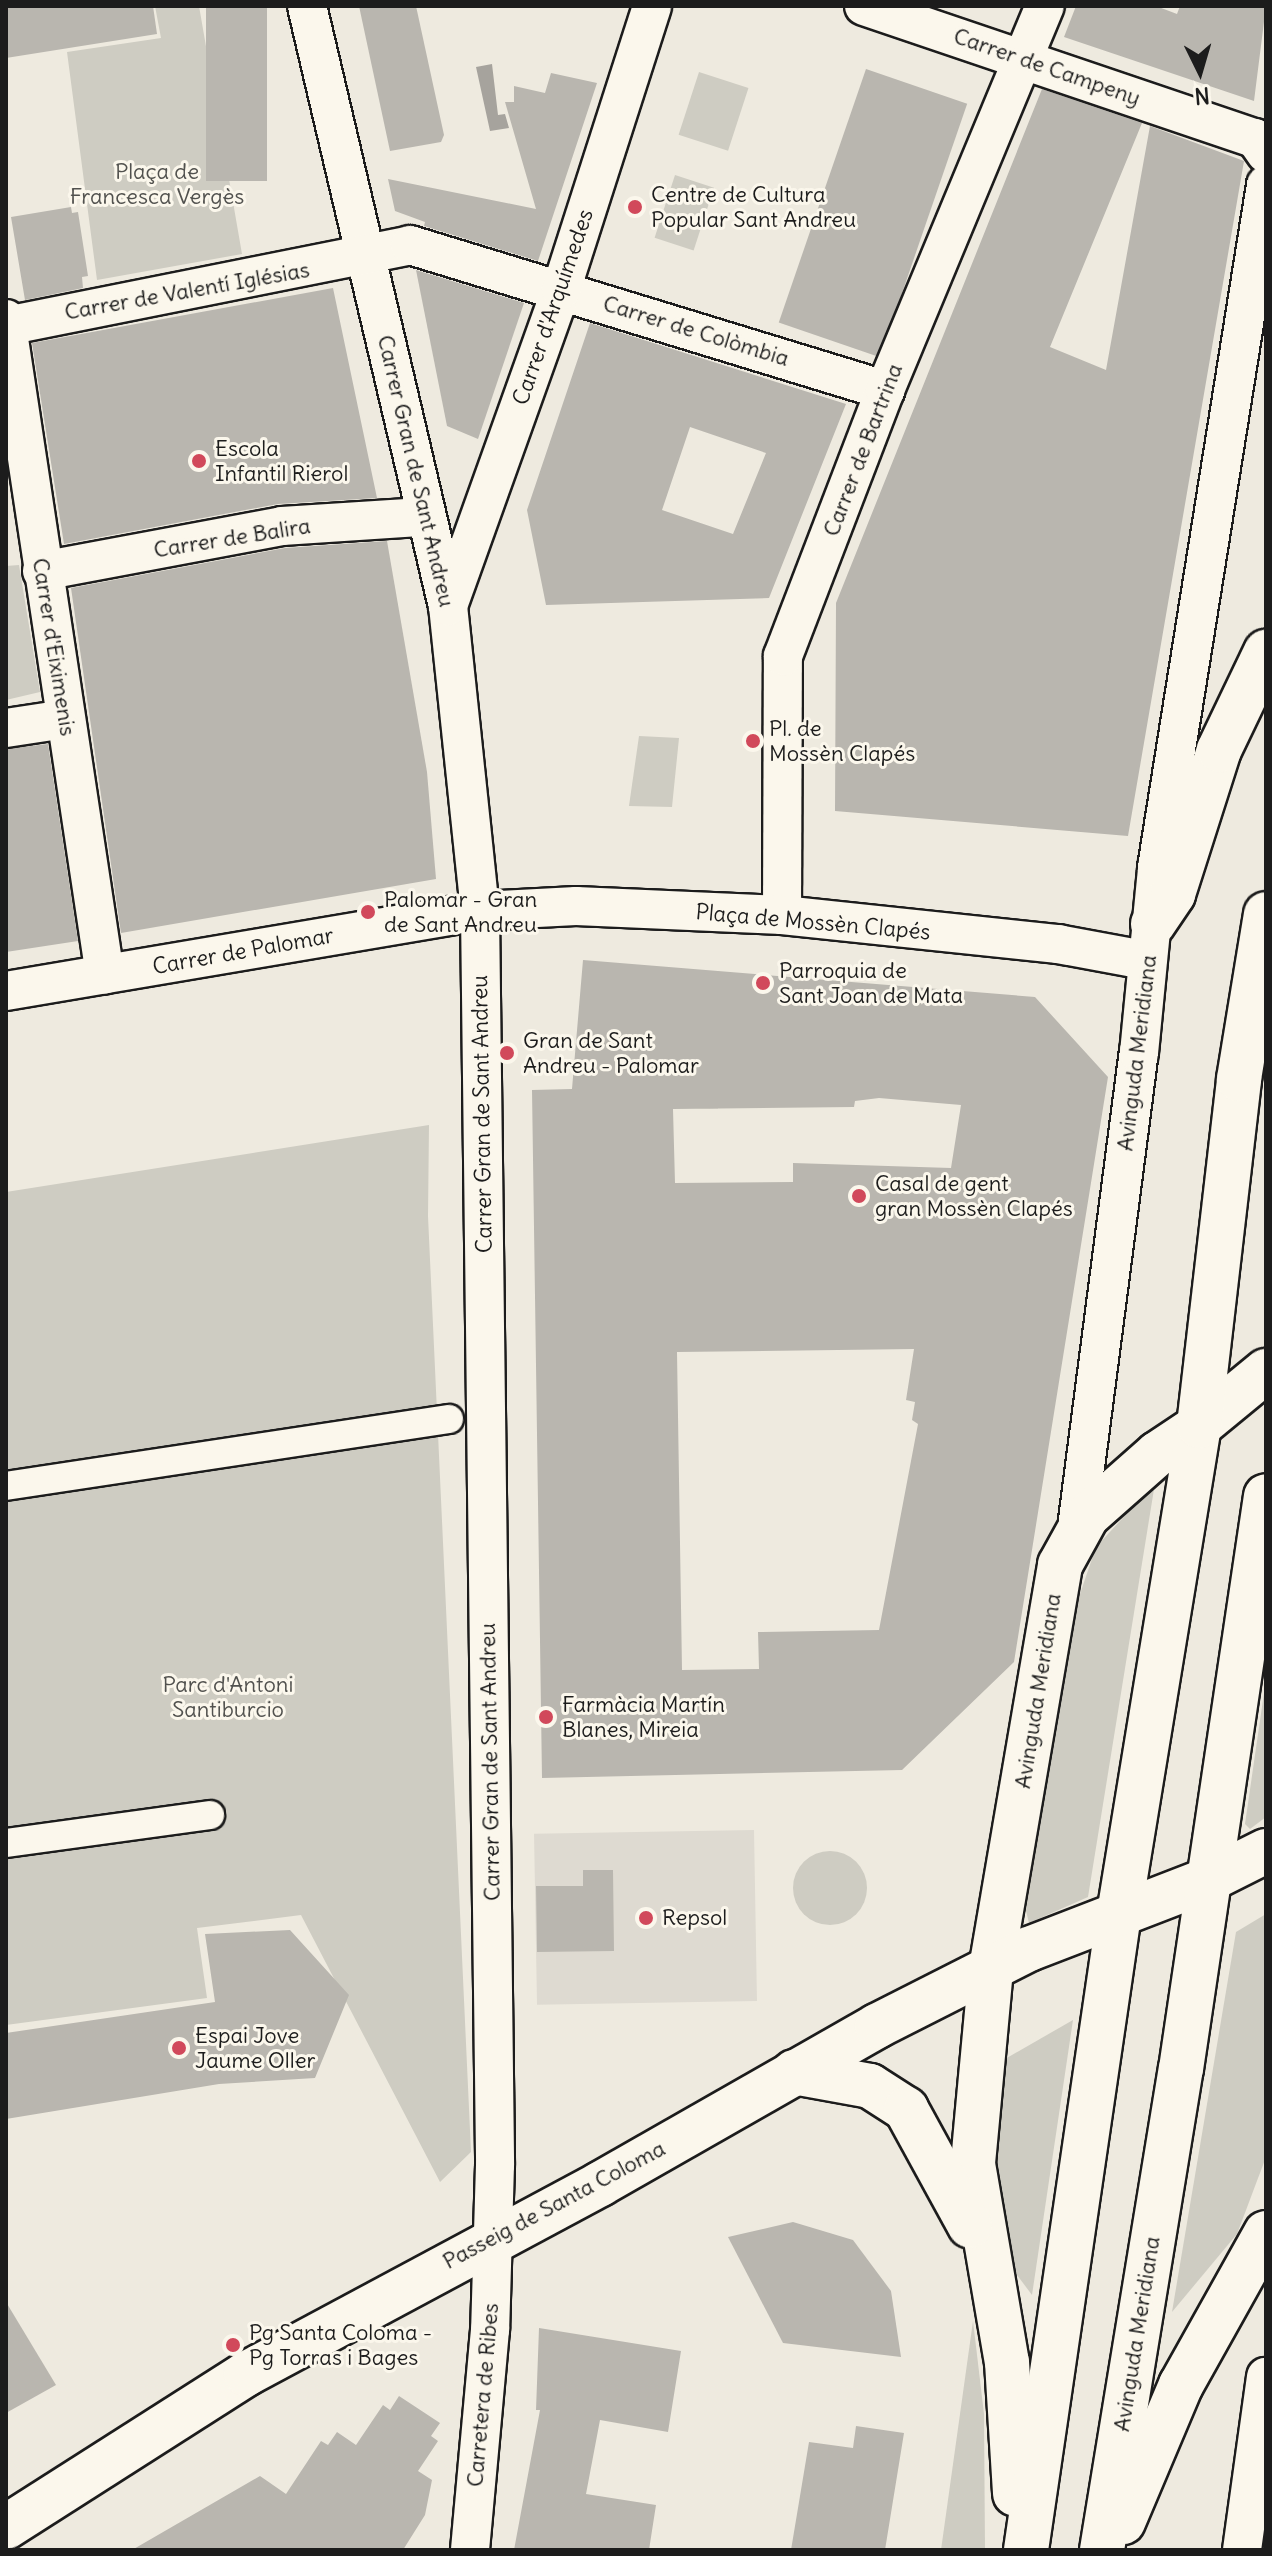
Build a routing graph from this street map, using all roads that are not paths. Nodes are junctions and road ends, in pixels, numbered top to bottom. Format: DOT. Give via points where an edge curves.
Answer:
graph roads {
  1 [pos="307,6"];
  2 [pos="652,6"];
  3 [pos="864,6"];
  4 [pos="1045,6"];
  5 [pos="1024,58"];
  6 [pos="1266,154"];
  7 [pos="1266,185"];
  8 [pos="368,255"];
  9 [pos="561,290"];
  10 [pos="6,319"];
  11 [pos="6,326"];
  12 [pos="885,390"];
  13 [pos="423,517"];
  14 [pos="42,571"];
  15 [pos="448,606"];
  16 [pos="1266,652"];
  17 [pos="65,719"];
  18 [pos="6,728"];
  19 [pos="480,911"];
  20 [pos="1266,914"];
  21 [pos="782,915"];
  22 [pos="1149,942"];
  23 [pos="105,975"];
  24 [pos="6,991"];
  25 [pos="1266,1371"];
  26 [pos="449,1419"];
  27 [pos="1199,1426"];
  28 [pos="6,1486"];
  29 [pos="1266,1496"];
  30 [pos="1077,1528"];
  31 [pos="210,1815"];
  32 [pos="6,1843"];
  33 [pos="1266,1851"];
  34 [pos="1208,1880"];
  35 [pos="1119,1914"];
  36 [pos="991,1969"];
  37 [pos="794,2072"];
  38 [pos="1266,2233"];
  39 [pos="493,2240"];
  40 [pos="996,2295"];
  41 [pos="1266,2377"];
  42 [pos="6,2527"];
  43 [pos="470,2550"];
  44 [pos="1017,2550"];
  45 [pos="1026,2550"];
  46 [pos="1102,2550"];
  47 [pos="1111,2550"];
  48 [pos="1242,2550"];
  1 -- 8 [label="street, Carrer Gran de Sant Andreu"];
  2 -- 9 [label="street, Carrer d'Arquímedes"];
  3 -- 5 [label="street, Carrer de Campeny"];
  4 -- 5 [label="street, Carrer de Bartrina"];
  5 -- 6 [label="street, Carrer de Campeny" via="1255,138"];
  5 -- 12 [label="street, Carrer de Bartrina"];
  7 -- 22 [label="street, Avinguda Meridiana"];
  8 -- 9 [label="street, Carrer de Colòmbia" via="410,245"];
  8 -- 11 [label="street, Carrer de Valentí Iglésias"];
  8 -- 13 [label="street, Carrer Gran de Sant Andreu"];
  9 -- 12 [label="street, Carrer de Colòmbia"];
  9 -- 15 [label="street, Carrer d'Arquímedes"];
  10 -- 11 [label="street, Carrer d'Eiximenis"];
  11 -- 14 [label="street, Carrer d'Eiximenis"];
  12 -- 21 [label="street, Carrer de Bartrina" via="783,656"];
  13 -- 14 [label="street, Carrer de Balira" via="282,526"];
  13 -- 15 [label="street, Carrer Gran de Sant Andreu"];
  14 -- 17 [label="street, Carrer d'Eiximenis"];
  15 -- 19 [label="street, Carrer Gran de Sant Andreu"];
  16 -- 22 [label="main road" via="1219,750 1173,894"];
  17 -- 18 [label="street"];
  17 -- 23 [label="street, Carrer d'Eiximenis"];
  19 -- 21 [label="street, Plaça de Mossèn Clapés" via="592,906"];
  19 -- 23 [label="street, Carrer de Palomar"];
  19 -- 39 [label="street, Carrer Gran de Sant Andreu"];
  20 -- 27 [label="main road" via="1239,1079"];
  21 -- 22 [label="street, Plaça de Mossèn Clapés" via="1058,944"];
  22 -- 30 [label="street, Avinguda Meridiana"];
  23 -- 24 [label="street, Carrer de Palomar"];
  25 -- 27 [label="main road"];
  26 -- 28 [label="street"];
  27 -- 30 [label="main road" via="1157,1454"];
  27 -- 35 [label="main road"];
  29 -- 34 [label="main road, Avinguda Meridiana"];
  30 -- 36 [label="main road, Avinguda Meridiana" via="1060,1565 1045,1635"];
  31 -- 32 [label="street"];
  33 -- 34 [label="main road"];
  34 -- 35 [label="main road"];
  34 -- 46 [label="main road, Avinguda Meridiana"];
  35 -- 36 [label="main road, Passeig de Santa Coloma"];
  35 -- 45 [label="main road"];
  36 -- 37 [label="main road, Passeig de Santa Coloma"];
  36 -- 40 [label="main road, Avinguda Meridiana" via="973,2164"];
  37 -- 39 [label="main road, Passeig de Santa Coloma"];
  37 -- 40 [label="main road" via="870,2086 906,2109 947,2179"];
  38 -- 47 [label="main road" via="1181,2385"];
  39 -- 42 [label="main road, Passeig de Santa Coloma" via="246,2374"];
  39 -- 43 [label="street, Carretera de Ribes"];
  40 -- 44 [label="main road" via="1011,2406"];
  41 -- 48 [label="street"];
}
